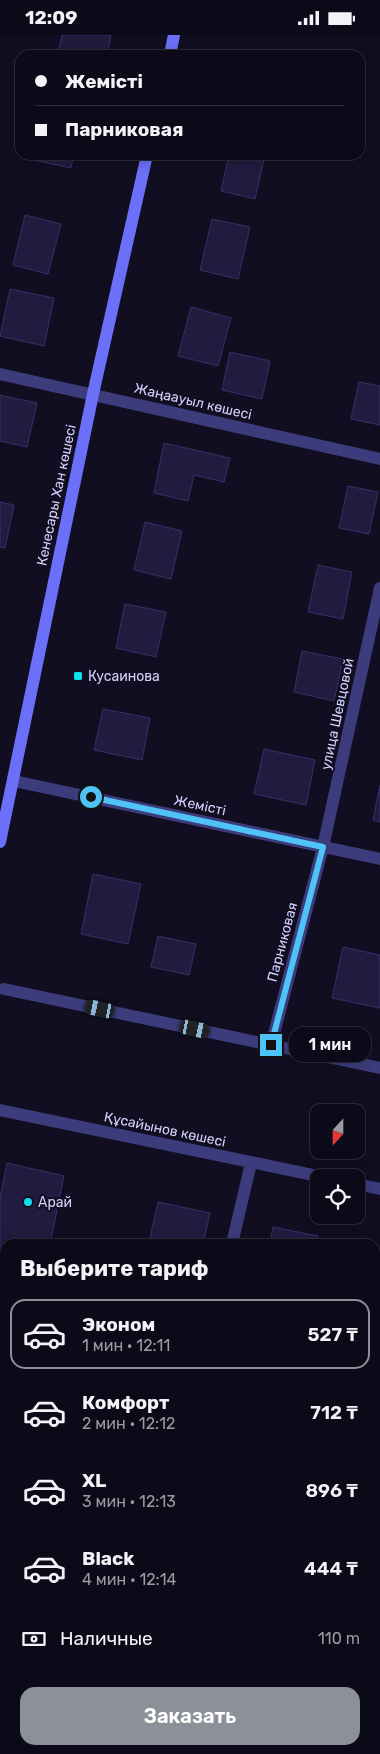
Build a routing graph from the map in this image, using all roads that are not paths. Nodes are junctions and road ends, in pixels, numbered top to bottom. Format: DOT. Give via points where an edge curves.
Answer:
graph roads {
  1 [pos="174,35"];
  2 [pos="171,50"];
  3 [pos="146,160"];
  4 [pos="0,374"];
  5 [pos="93,394"];
  6 [pos="380,459"];
  7 [pos="380,588"];
  8 [pos="14,781"];
  9 [pos="0,842"];
  10 [pos="323,847"];
  11 [pos="380,859"];
  12 [pos="4,989"];
  13 [pos="271,1045"];
  14 [pos="380,1068"];
  15 [pos="0,1110"];
  16 [pos="251,1163"];
  17 [pos="310,1174"];
  18 [pos="365,1186"];
  19 [pos="380,1189"];
  20 [pos="233,1239"];
  1 -- 2 [label="main road"];
  3 -- 5 [label="main road, Кенесары Хан көшесі"];
  4 -- 5 [label="street, Жаңаауыл көшесі"];
  5 -- 6 [label="street, Жаңаауыл көшесі"];
  5 -- 8 [label="main road, Кенесары Хан көшесі"];
  7 -- 10 [label="street, улица Шевцовой"];
  8 -- 9 [label="main road, Кенесары Хан көшесі"];
  8 -- 10 [label="street, Жемісті"];
  10 -- 11 [label="street, Жемісті"];
  10 -- 13 [label="street, Парниковая"];
  12 -- 13 [label="street"];
  13 -- 14 [label="street"];
  15 -- 16 [label="street, Құсайынов көшесі"];
  16 -- 17 [label="street, Құсайынов көшесі"];
  16 -- 20 [label="street"];
  18 -- 19 [label="street"];
}
